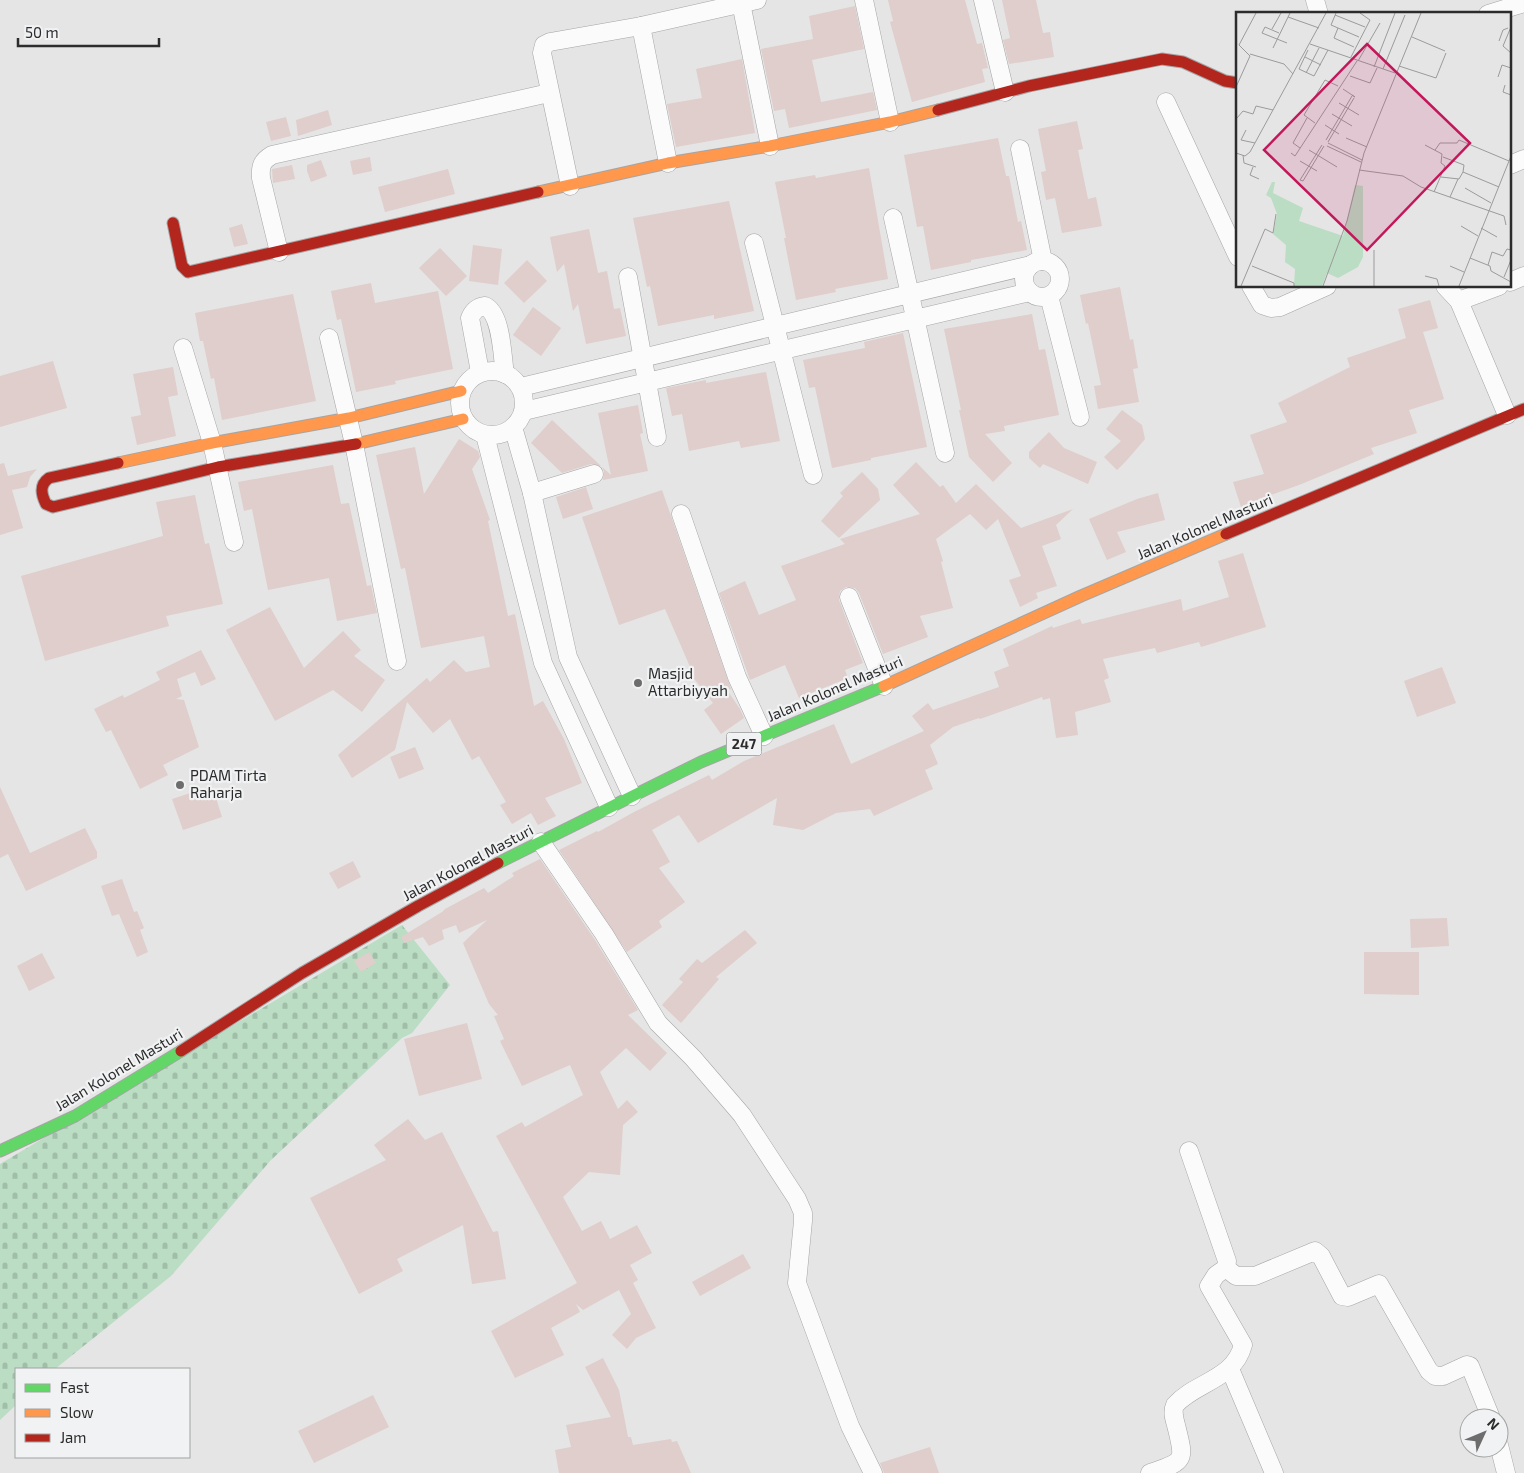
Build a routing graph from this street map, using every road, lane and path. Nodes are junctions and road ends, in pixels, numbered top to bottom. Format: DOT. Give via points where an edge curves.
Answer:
graph roads {
  1 [pos="864,0"];
  2 [pos="983,0"];
  3 [pos="749,2"];
  4 [pos="1524,4"];
  5 [pos="1495,12"];
  6 [pos="641,26"];
  7 [pos="1236,83"];
  8 [pos="1005,92"];
  9 [pos="549,93"];
  10 [pos="1166,102"];
  11 [pos="890,122"];
  12 [pos="770,146"];
  13 [pos="1020,149"];
  14 [pos="1524,159"];
  15 [pos="668,163"];
  16 [pos="1512,164"];
  17 [pos="570,186"];
  18 [pos="893,218"];
  19 [pos="173,223"];
  20 [pos="754,243"];
  21 [pos="279,252"];
  22 [pos="1236,253"];
  23 [pos="1037,263"];
  24 [pos="1524,276"];
  25 [pos="628,277"];
  26 [pos="1512,281"];
  27 [pos="1252,288"];
  28 [pos="1322,288"];
  29 [pos="1447,288"];
  30 [pos="1494,288"];
  31 [pos="1030,292"];
  32 [pos="910,294"];
  33 [pos="1048,296"];
  34 [pos="889,299"];
  35 [pos="1459,301"];
  36 [pos="916,319"];
  37 [pos="894,324"];
  38 [pos="775,326"];
  39 [pos="754,331"];
  40 [pos="328,338"];
  41 [pos="183,348"];
  42 [pos="781,350"];
  43 [pos="759,356"];
  44 [pos="642,358"];
  45 [pos="622,363"];
  46 [pos="480,372"];
  47 [pos="505,374"];
  48 [pos="647,382"];
  49 [pos="521,387"];
  50 [pos="627,387"];
  51 [pos="461,391"];
  52 [pos="1524,409"];
  53 [pos="524,411"];
  54 [pos="1507,415"];
  55 [pos="1080,417"];
  56 [pos="341,419"];
  57 [pos="463,419"];
  58 [pos="513,427"];
  59 [pos="485,435"];
  60 [pos="658,437"];
  61 [pos="212,443"];
  62 [pos="347,445"];
  63 [pos="946,453"];
  64 [pos="218,467"];
  65 [pos="594,474"];
  66 [pos="813,475"];
  67 [pos="532,493"];
  68 [pos="681,514"];
  69 [pos="234,542"];
  70 [pos="546,556"];
  71 [pos="518,565"];
  72 [pos="849,597"];
  73 [pos="397,661"];
  74 [pos="884,686"];
  75 [pos="764,736"];
  76 [pos="632,796"];
  77 [pos="609,807"];
  78 [pos="541,842"];
  79 [pos="0,1151"];
  80 [pos="1189,1151"];
  81 [pos="1226,1268"];
  82 [pos="1230,1369"];
  83 [pos="1487,1408"];
  84 [pos="1502,1458"];
  85 [pos="873,1473"];
  86 [pos="1150,1473"];
  87 [pos="1274,1473"];
  88 [pos="1506,1473"];
  1 -- 11 [label="street"];
  2 -- 8 [label="street"];
  3 -- 6 [label="street"];
  3 -- 12 [label="street"];
  4 -- 5 [label="street"];
  6 -- 9 [label="street" via="544,45 542,53"];
  6 -- 15 [label="street"];
  7 -- 8 [label="street" via="1183,62 1162,59"];
  8 -- 11 [label="street"];
  9 -- 17 [label="street"];
  9 -- 21 [label="street" via="272,155 262,162 260,169"];
  10 -- 22 [label="street"];
  11 -- 12 [label="street"];
  12 -- 15 [label="street"];
  13 -- 23 [label="street"];
  14 -- 16 [label="street"];
  15 -- 17 [label="street"];
  17 -- 21 [label="street"];
  18 -- 32 [label="street"];
  19 -- 21 [label="street" via="182,266 188,272"];
  20 -- 38 [label="street"];
  23 -- 31 [label="street" via="1026,271 1024,278"];
  23 -- 32 [label="street"];
  23 -- 33 [label="street" via="1054,266 1060,276 1057,288"];
  24 -- 26 [label="street"];
  25 -- 44 [label="street"];
  27 -- 28 [label="street" via="1262,305 1271,308"];
  29 -- 35 [label="street"];
  30 -- 35 [label="street"];
  31 -- 33 [label="street"];
  31 -- 36 [label="street"];
  32 -- 34 [label="street"];
  32 -- 36 [label="street"];
  33 -- 55 [label="street"];
  34 -- 37 [label="street"];
  34 -- 38 [label="street"];
  35 -- 54 [label="street"];
  36 -- 37 [label="street"];
  36 -- 63 [label="street"];
  37 -- 42 [label="street"];
  38 -- 39 [label="street"];
  38 -- 42 [label="street"];
  39 -- 43 [label="street"];
  39 -- 44 [label="street"];
  40 -- 56 [label="street"];
  41 -- 61 [label="street"];
  42 -- 43 [label="street"];
  42 -- 66 [label="street"];
  43 -- 48 [label="street"];
  44 -- 45 [label="street"];
  44 -- 48 [label="street"];
  45 -- 49 [label="street"];
  45 -- 50 [label="street"];
  46 -- 47 [label="street" via="493,370"];
  46 -- 47 [label="street" via="470,318 472,312 485,306 497,320"];
  46 -- 51 [label="street" via="469,379"];
  47 -- 49 [label="street"];
  48 -- 50 [label="street"];
  48 -- 60 [label="street"];
  49 -- 53 [label="street" via="525,398"];
  50 -- 53 [label="street"];
  51 -- 56 [label="street"];
  51 -- 57 [label="street" via="458,403"];
  52 -- 54 [label="street, Jalan Kolonel Masturi / 247"];
  53 -- 58 [label="street"];
  54 -- 74 [label="street, Jalan Kolonel Masturi / 247" via="1081,596"];
  56 -- 61 [label="street"];
  56 -- 62 [label="street"];
  57 -- 59 [label="street" via="472,429"];
  57 -- 62 [label="street"];
  58 -- 59 [label="street" via="500,434"];
  58 -- 67 [label="street"];
  59 -- 71 [label="street"];
  61 -- 64 [label="street"];
  61 -- 64 [label="street" via="49,478 42,483 41,489 46,504 53,506"];
  62 -- 64 [label="street"];
  62 -- 73 [label="street"];
  64 -- 69 [label="street"];
  65 -- 67 [label="street"];
  67 -- 70 [label="street"];
  68 -- 75 [label="street" via="737,677"];
  70 -- 71 [label="street"];
  70 -- 76 [label="street" via="568,657"];
  71 -- 77 [label="street" via="543,662"];
  72 -- 74 [label="street"];
  74 -- 75 [label="street, Jalan Kolonel Masturi / 247"];
  75 -- 76 [label="street, Jalan Kolonel Masturi / 247"];
  76 -- 77 [label="street, Jalan Kolonel Masturi / 247"];
  77 -- 78 [label="street, Jalan Kolonel Masturi / 247"];
  78 -- 79 [label="street, Jalan Kolonel Masturi / 247" via="418,906 302,973 75,1116"];
  78 -- 85 [label="street" via="604,934 658,1023 742,1115 797,1199 803,1213 797,1282 850,1426"];
  80 -- 81 [label="street" via="1222,1242"];
  81 -- 82 [label="street" via="1216,1275 1210,1286 1243,1345"];
  81 -- 83 [label="street" via="1236,1276 1255,1276 1316,1251 1342,1296 1348,1297 1379,1284 1429,1371 1435,1376 1443,1376 1470,1366"];
  82 -- 86 [label="street" via="1186,1395 1175,1406 1173,1416 1182,1452 1180,1458 1172,1466"];
  82 -- 87 [label="street"];
  84 -- 88 [label="street"];
}
